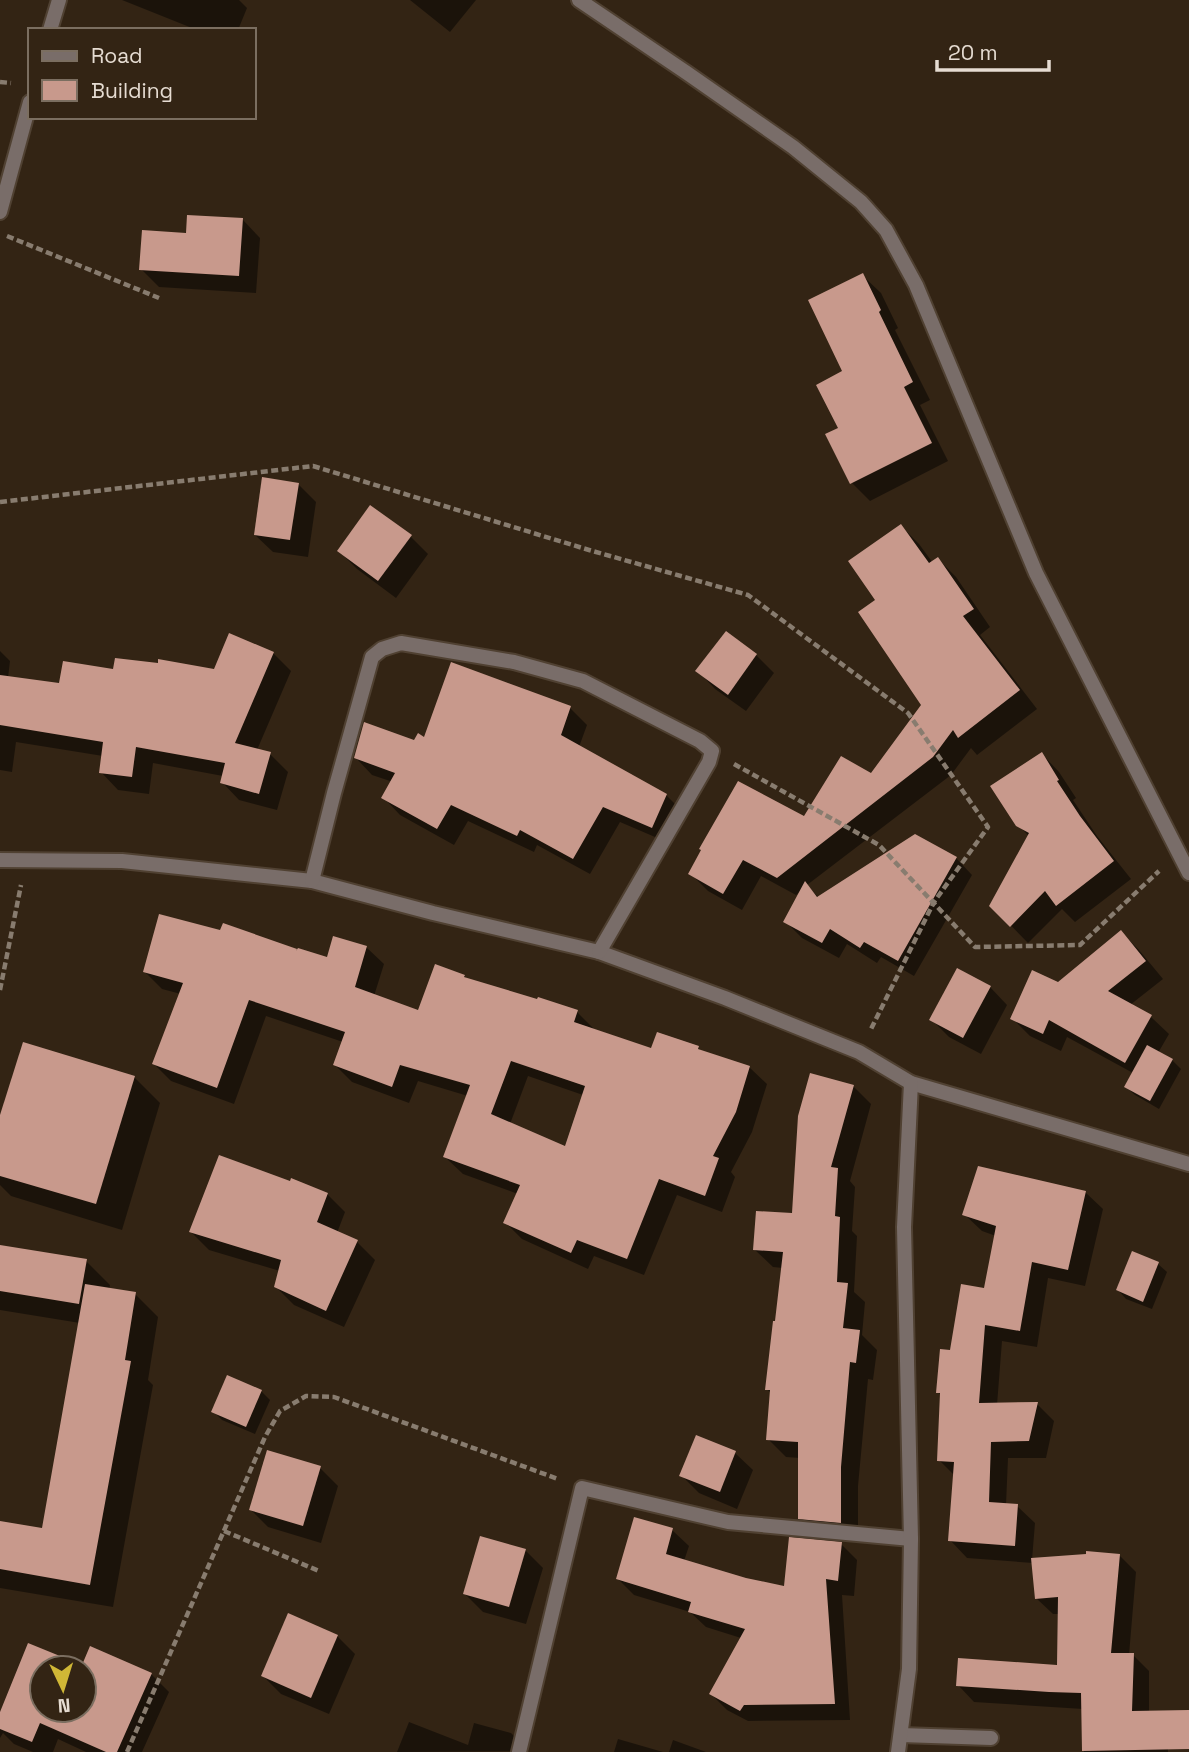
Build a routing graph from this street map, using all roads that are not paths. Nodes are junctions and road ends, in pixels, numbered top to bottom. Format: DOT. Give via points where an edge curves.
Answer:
graph roads {
  1 [pos="59,0"];
  2 [pos="579,0"];
  3 [pos="51,28"];
  4 [pos="28,109"];
  5 [pos="0,212"];
  6 [pos="0,860"];
  7 [pos="1189,873"];
  8 [pos="312,881"];
  9 [pos="599,952"];
  10 [pos="911,1083"];
  11 [pos="1189,1164"];
  12 [pos="911,1539"];
  13 [pos="901,1735"];
  14 [pos="991,1738"];
  15 [pos="519,1752"];
  16 [pos="898,1752"];
  1 -- 3 [label="street"];
  2 -- 7 [label="street" via="793,147 861,202 886,230 916,285 1036,573"];
  4 -- 5 [label="street"];
  6 -- 8 [label="street" via="122,861"];
  8 -- 9 [label="street"];
  8 -- 9 [label="street" via="372,657 401,643 514,662 583,681 712,751"];
  9 -- 10 [label="street" via="859,1052"];
  10 -- 11 [label="street"];
  10 -- 12 [label="street" via="904,1227"];
  12 -- 13 [label="street" via="909,1669"];
  12 -- 15 [label="street" via="728,1522 582,1488"];
  13 -- 14 [label="street"];
  13 -- 16 [label="street"];
}
